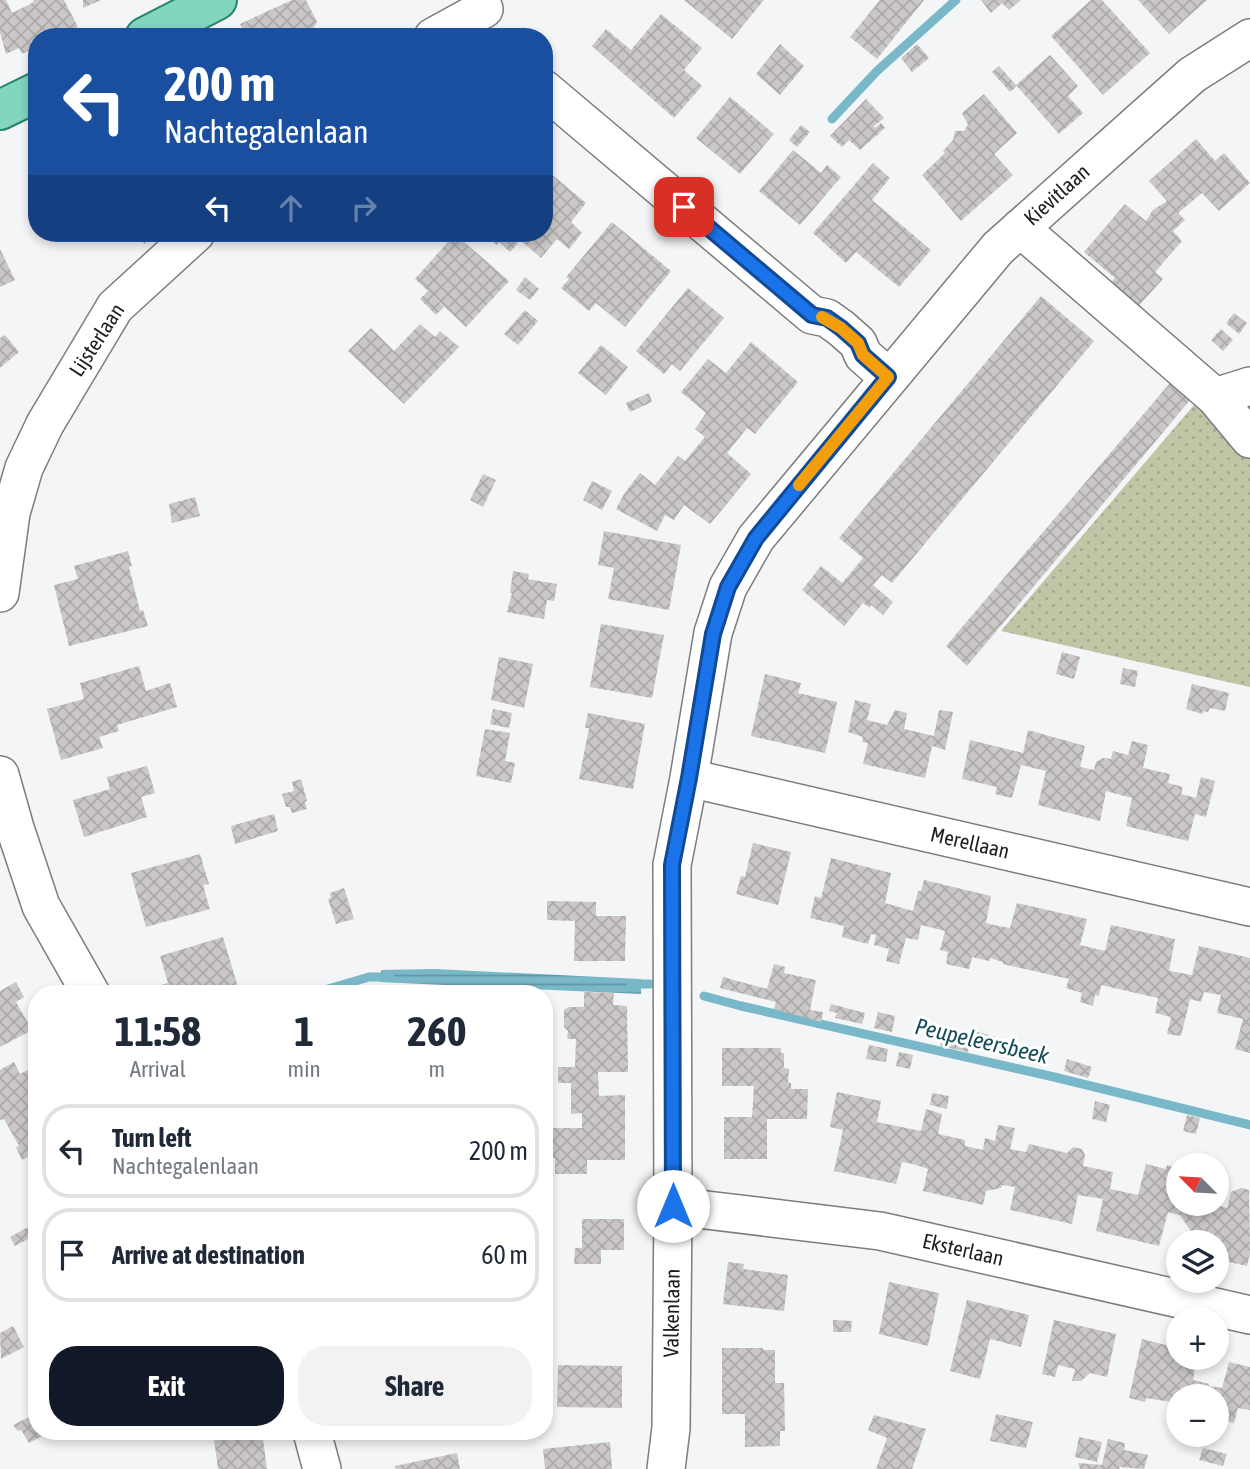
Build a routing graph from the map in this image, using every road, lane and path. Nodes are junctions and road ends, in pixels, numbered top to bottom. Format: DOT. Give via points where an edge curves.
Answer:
graph roads {
  1 [pos="217,0"];
  2 [pos="487,15"];
  3 [pos="163,28"];
  4 [pos="455,28"];
  5 [pos="1250,38"];
  6 [pos="28,96"];
  7 [pos="553,97"];
  8 [pos="0,110"];
  9 [pos="1020,228"];
  10 [pos="186,242"];
  11 [pos="876,366"];
  12 [pos="1250,386"];
  13 [pos="1215,397"];
  14 [pos="1250,439"];
  15 [pos="0,593"];
  16 [pos="0,775"];
  17 [pos="689,778"];
  18 [pos="1250,907"];
  19 [pos="87,985"];
  20 [pos="673,1206"];
  21 [pos="1250,1315"];
  22 [pos="315,1440"];
  23 [pos="322,1469"];
  24 [pos="666,1469"];
  1 -- 3 [label="main road"];
  2 -- 4 [label="street"];
  5 -- 9 [label="street, Kievitlaan" via="1192,75"];
  6 -- 8 [label="main road"];
  7 -- 11 [label="street" via="812,315 841,328"];
  9 -- 11 [label="street, Kievitlaan"];
  9 -- 13 [label="street"];
  10 -- 15 [label="street, Lijsterlaan" via="115,307 45,424 24,468 11,513"];
  11 -- 17 [label="street, Valkenlaan" via="756,538 728,587 711,645"];
  12 -- 13 [label="street"];
  13 -- 14 [label="street"];
  16 -- 19 [label="street" via="41,906"];
  17 -- 18 [label="street, Merellaan"];
  17 -- 20 [label="street, Valkenlaan" via="672,865"];
  20 -- 21 [label="street, Eksterlaan" via="880,1231"];
  20 -- 24 [label="street, Valkenlaan" via="671,1428"];
  22 -- 23 [label="street"];
}
